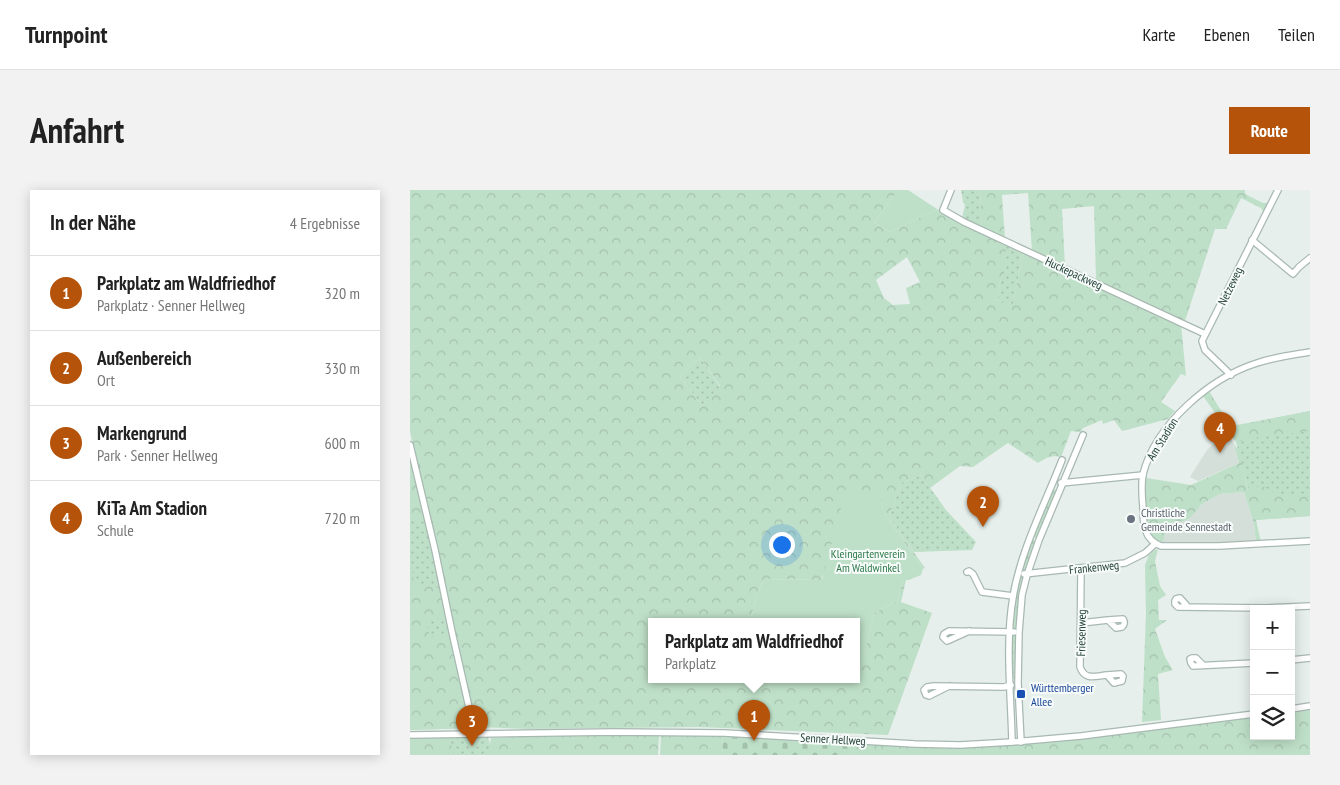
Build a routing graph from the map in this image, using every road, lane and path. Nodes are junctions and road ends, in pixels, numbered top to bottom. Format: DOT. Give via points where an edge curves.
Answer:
graph roads {
  1 [pos="951,190"];
  2 [pos="1278,190"];
  3 [pos="1252,240"];
  4 [pos="1310,258"];
  5 [pos="1205,334"];
  6 [pos="1310,352"];
  7 [pos="1231,375"];
  8 [pos="1082,435"];
  9 [pos="410,444"];
  10 [pos="1062,460"];
  11 [pos="1143,475"];
  12 [pos="1054,481"];
  13 [pos="1062,484"];
  14 [pos="1310,541"];
  15 [pos="1155,544"];
  16 [pos="1081,568"];
  17 [pos="967,572"];
  18 [pos="1019,573"];
  19 [pos="1027,575"];
  20 [pos="1013,596"];
  21 [pos="1310,606"];
  22 [pos="1188,607"];
  23 [pos="1295,607"];
  24 [pos="1250,608"];
  25 [pos="1108,620"];
  26 [pos="1081,623"];
  27 [pos="969,631"];
  28 [pos="1010,632"];
  29 [pos="1018,632"];
  30 [pos="1310,658"];
  31 [pos="1295,660"];
  32 [pos="1250,663"];
  33 [pos="1202,665"];
  34 [pos="1107,675"];
  35 [pos="1009,685"];
  36 [pos="1018,685"];
  37 [pos="949,686"];
  38 [pos="1310,706"];
  39 [pos="1295,708"];
  40 [pos="1250,715"];
  41 [pos="475,734"];
  42 [pos="410,735"];
  43 [pos="1012,742"];
  44 [pos="1022,742"];
  1 -- 5 [label="street, Huckepackweg" via="943,210 964,222"];
  2 -- 3 [label="street, Netzeweg"];
  3 -- 4 [label="street" via="1293,274"];
  3 -- 5 [label="street, Netzeweg"];
  5 -- 7 [label="street" via="1202,340 1205,350"];
  6 -- 7 [label="street, Am Stadion" via="1258,362"];
  7 -- 11 [label="street, Am Stadion" via="1211,386 1179,412 1159,439"];
  8 -- 13 [label="street"];
  9 -- 41 [label="street"];
  10 -- 12 [label="street"];
  11 -- 13 [label="street"];
  11 -- 15 [label="street, Am Stadion" via="1143,524"];
  12 -- 13 [label="street"];
  12 -- 18 [label="street"];
  13 -- 19 [label="street"];
  14 -- 15 [label="street" via="1198,546"];
  15 -- 16 [label="street, Frankenweg" via="1125,563"];
  16 -- 19 [label="street, Frankenweg"];
  16 -- 26 [label="street, Friesenweg"];
  17 -- 20 [label="street" via="973,574 982,592"];
  18 -- 19 [label="street"];
  18 -- 20 [label="street"];
  19 -- 29 [label="street"];
  20 -- 28 [label="street"];
  21 -- 23 [label="street"];
  22 -- 24 [label="street"];
  25 -- 26 [label="street"];
  26 -- 34 [label="street, Friesenweg" via="1082,672 1089,677"];
  27 -- 28 [label="street"];
  28 -- 29 [label="street"];
  28 -- 35 [label="street"];
  29 -- 36 [label="street"];
  30 -- 31 [label="street"];
  32 -- 33 [label="street"];
  35 -- 36 [label="street"];
  35 -- 37 [label="street"];
  35 -- 43 [label="street"];
  36 -- 44 [label="street"];
  38 -- 39 [label="street"];
  40 -- 44 [label="street, Senner Hellweg"];
  41 -- 42 [label="street, Senner Hellweg"];
  41 -- 43 [label="street, Senner Hellweg" via="724,733 942,744"];
  43 -- 44 [label="street, Senner Hellweg"];
}
